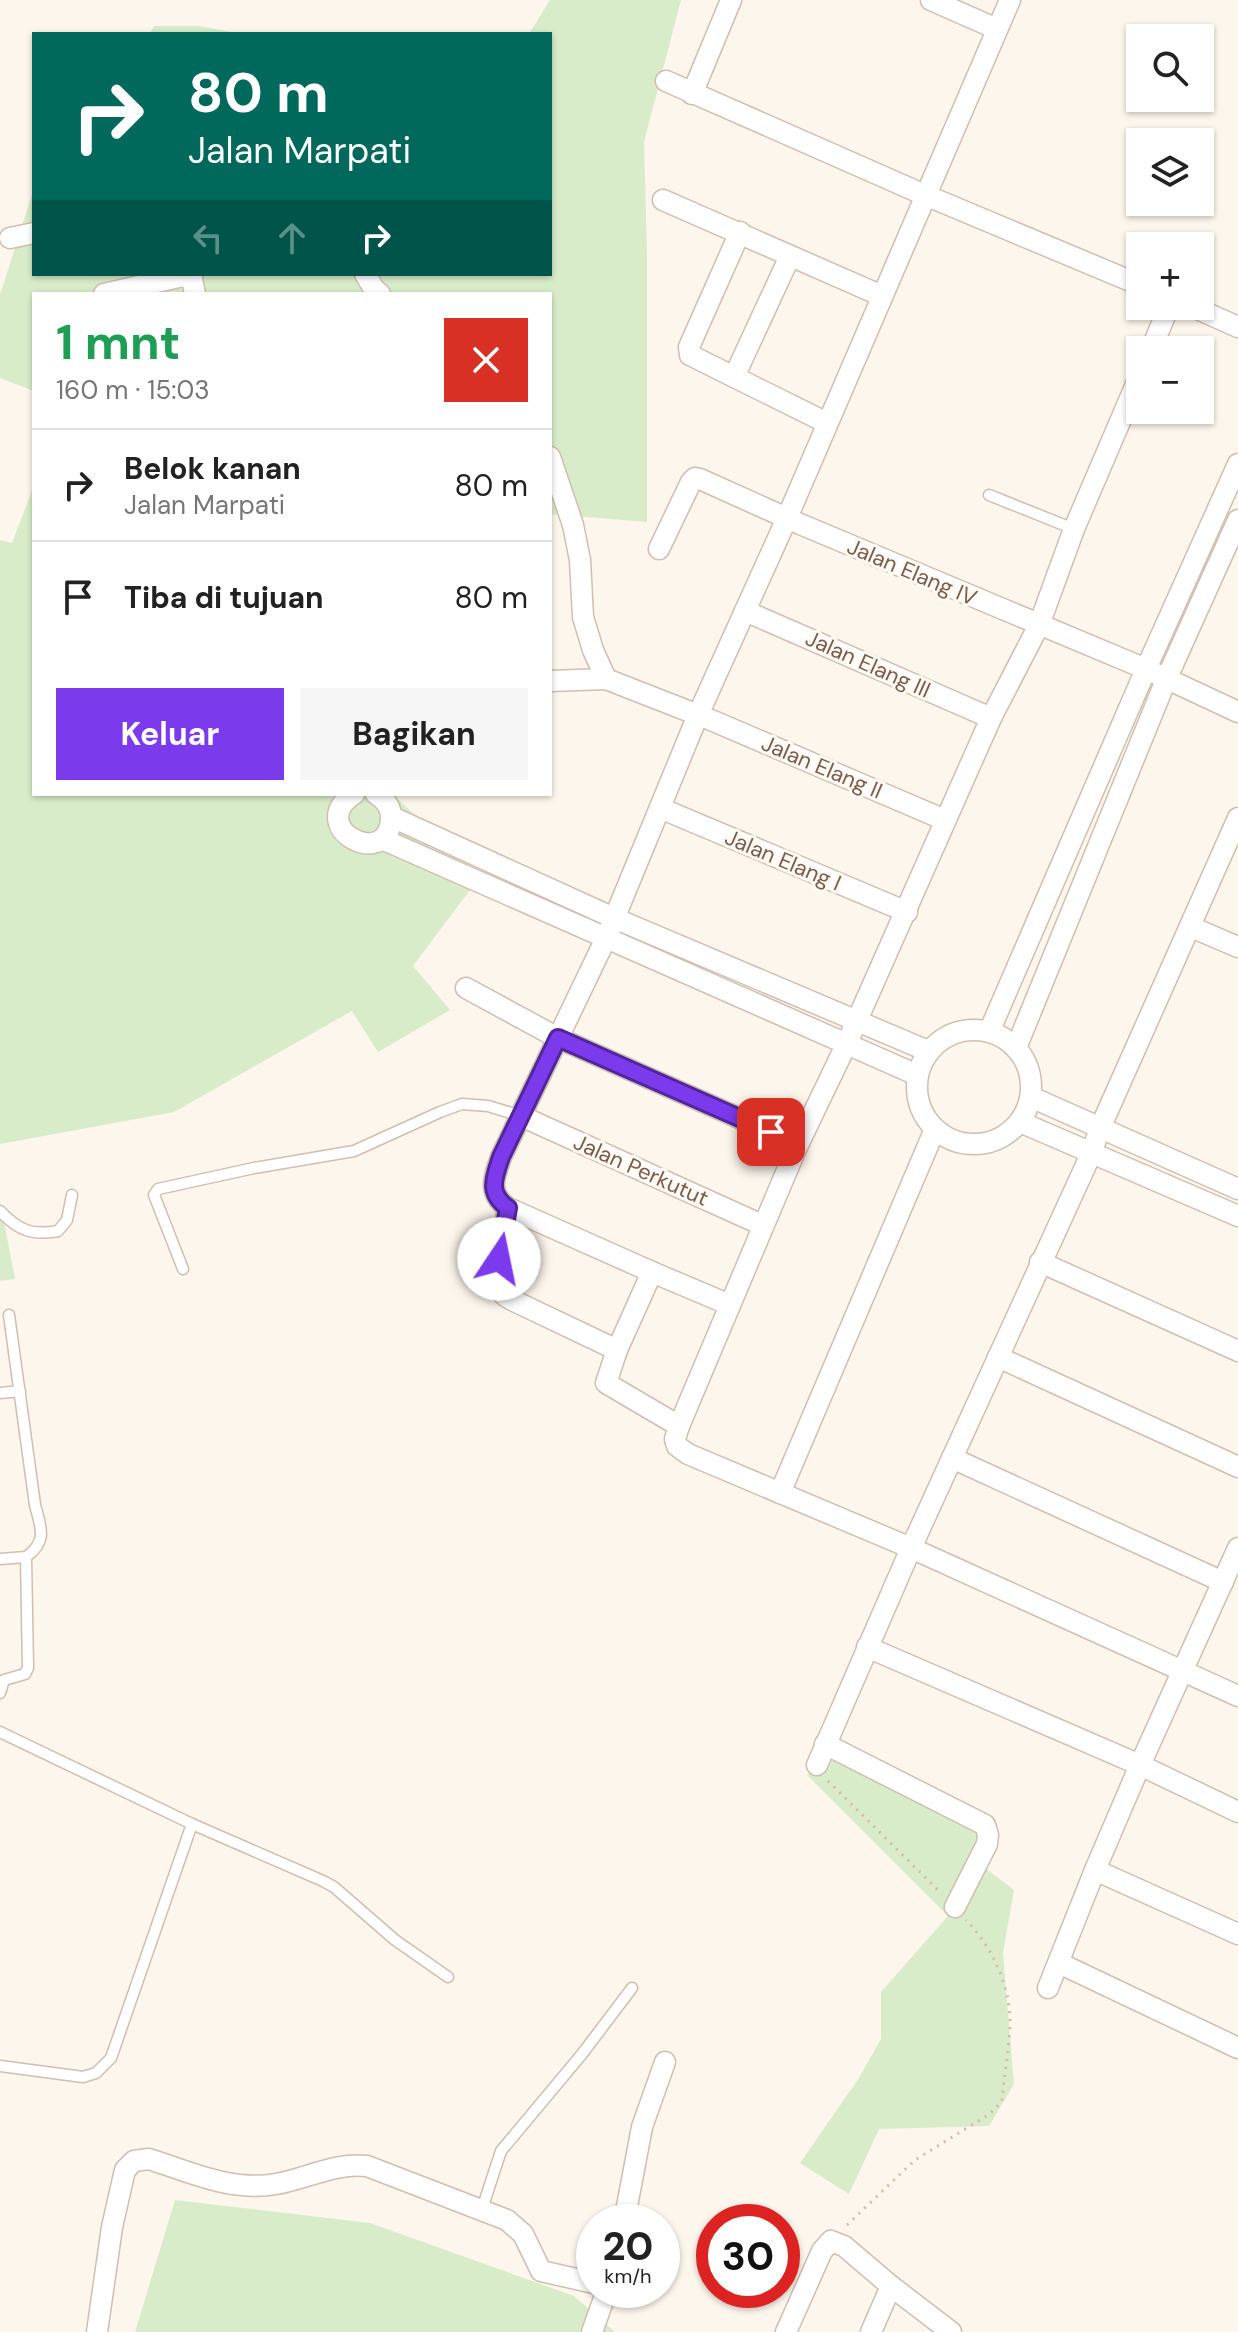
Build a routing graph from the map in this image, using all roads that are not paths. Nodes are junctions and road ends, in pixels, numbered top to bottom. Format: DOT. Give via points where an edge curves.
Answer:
graph roads {
  1 [pos="731,0"];
  2 [pos="931,0"];
  3 [pos="1010,0"];
  4 [pos="997,29"];
  5 [pos="666,81"];
  6 [pos="692,94"];
  7 [pos="925,195"];
  8 [pos="663,200"];
  9 [pos="740,232"];
  10 [pos="32,233"];
  11 [pos="10,238"];
  12 [pos="790,256"];
  13 [pos="182,276"];
  14 [pos="1126,279"];
  15 [pos="113,292"];
  16 [pos="882,296"];
  17 [pos="1214,316"];
  18 [pos="1238,327"];
  19 [pos="734,377"];
  20 [pos="1126,408"];
  21 [pos="827,423"];
  22 [pos="552,463"];
  23 [pos="1238,464"];
  24 [pos="989,495"];
  25 [pos="787,518"];
  26 [pos="1238,520"];
  27 [pos="1074,529"];
  28 [pos="659,549"];
  29 [pos="745,611"];
  30 [pos="1039,625"];
  31 [pos="1146,669"];
  32 [pos="606,679"];
  33 [pos="1166,680"];
  34 [pos="552,681"];
  35 [pos="1238,712"];
  36 [pos="698,715"];
  37 [pos="991,718"];
  38 [pos="378,796"];
  39 [pos="345,797"];
  40 [pos="660,808"];
  41 [pos="392,817"];
  42 [pos="945,820"];
  43 [pos="1236,826"];
  44 [pos="382,839"];
  45 [pos="907,912"];
  46 [pos="610,927"];
  47 [pos="1191,927"];
  48 [pos="1238,947"];
  49 [pos="466,988"];
  50 [pos="857,1022"];
  51 [pos="989,1032"];
  52 [pos="558,1038"];
  53 [pos="847,1043"];
  54 [pos="1016,1048"];
  55 [pos="928,1051"];
  56 [pos="917,1075"];
  57 [pos="1031,1097"];
  58 [pos="521,1116"];
  59 [pos="1020,1122"];
  60 [pos="935,1129"];
  61 [pos="1100,1129"];
  62 [pos="798,1144"];
  63 [pos="1091,1151"];
  64 [pos="1238,1189"];
  65 [pos="72,1195"];
  66 [pos="508,1208"];
  67 [pos="0,1211"];
  68 [pos="1238,1216"];
  69 [pos="762,1225"];
  70 [pos="1040,1262"];
  71 [pos="183,1269"];
  72 [pos="652,1272"];
  73 [pos="730,1305"];
  74 [pos="9,1315"];
  75 [pos="617,1350"];
  76 [pos="1238,1351"];
  77 [pos="998,1357"];
  78 [pos="20,1391"];
  79 [pos="0,1393"];
  80 [pos="679,1426"];
  81 [pos="952,1458"];
  82 [pos="1238,1467"];
  83 [pos="780,1493"];
  84 [pos="911,1548"];
  85 [pos="1238,1548"];
  86 [pos="26,1557"];
  87 [pos="0,1559"];
  88 [pos="1223,1582"];
  89 [pos="867,1647"];
  90 [pos="1182,1671"];
  91 [pos="0,1693"];
  92 [pos="1238,1696"];
  93 [pos="0,1732"];
  94 [pos="825,1744"];
  95 [pos="817,1765"];
  96 [pos="1140,1765"];
  97 [pos="1238,1812"];
  98 [pos="192,1824"];
  99 [pos="1095,1870"];
  100 [pos="955,1907"];
  101 [pos="1238,1934"];
  102 [pos="1059,1963"];
  103 [pos="448,1977"];
  104 [pos="632,1988"];
  105 [pos="1048,1988"];
  106 [pos="1238,2048"];
  107 [pos="665,2062"];
  108 [pos="0,2066"];
  109 [pos="627,2204"];
  110 [pos="482,2209"];
  111 [pos="576,2279"];
  112 [pos="891,2286"];
  113 [pos="601,2308"];
  114 [pos="97,2332"];
  115 [pos="592,2332"];
  116 [pos="786,2332"];
  117 [pos="871,2332"];
  118 [pos="951,2332"];
  1 -- 6 [label="street"];
  2 -- 4 [label="street"];
  3 -- 4 [label="street"];
  4 -- 7 [label="street"];
  5 -- 6 [label="street"];
  6 -- 7 [label="street"];
  7 -- 14 [label="street"];
  7 -- 16 [label="street"];
  8 -- 9 [label="street"];
  9 -- 12 [label="street"];
  9 -- 19 [label="street" via="688,351"];
  10 -- 11 [label="street"];
  12 -- 16 [label="street"];
  12 -- 19 [label="street"];
  13 -- 15 [label="street"];
  16 -- 21 [label="street"];
  17 -- 18 [label="street"];
  19 -- 21 [label="street"];
  20 -- 27 [label="street"];
  21 -- 25 [label="street"];
  22 -- 32 [label="street" via="573,525 583,617"];
  23 -- 31 [label="street"];
  24 -- 27 [label="lane"];
  25 -- 28 [label="street, Jalan Elang IV" via="695,478"];
  25 -- 29 [label="street"];
  25 -- 30 [label="street, Jalan Elang IV"];
  26 -- 33 [label="street"];
  27 -- 30 [label="street"];
  29 -- 36 [label="street"];
  29 -- 37 [label="street, Jalan Elang III"];
  30 -- 31 [label="street, Jalan Elang IV"];
  30 -- 37 [label="street"];
  31 -- 33 [label="street, Jalan Elang IV"];
  31 -- 51 [label="street"];
  32 -- 34 [label="street"];
  32 -- 36 [label="street, Jalan Elang II"];
  33 -- 35 [label="street, Jalan Elang IV"];
  33 -- 54 [label="street"];
  36 -- 40 [label="street"];
  36 -- 42 [label="street, Jalan Elang II"];
  37 -- 42 [label="street"];
  38 -- 41 [label="street"];
  39 -- 44 [label="street" via="339,819 345,834 366,844"];
  40 -- 45 [label="street, Jalan Elang I"];
  40 -- 46 [label="street"];
  41 -- 44 [label="street"];
  41 -- 46 [label="street"];
  42 -- 45 [label="street"];
  43 -- 47 [label="street"];
  44 -- 46 [label="street"];
  45 -- 50 [label="street"];
  46 -- 50 [label="street"];
  46 -- 52 [label="street"];
  46 -- 53 [label="street"];
  47 -- 48 [label="street"];
  47 -- 61 [label="street"];
  49 -- 52 [label="street"];
  50 -- 53 [label="street"];
  50 -- 55 [label="street"];
  51 -- 54 [label="street"];
  51 -- 55 [label="street" via="949,1035"];
  52 -- 58 [label="street"];
  52 -- 62 [label="street"];
  53 -- 56 [label="street"];
  53 -- 62 [label="street"];
  54 -- 57 [label="street" via="1029,1071"];
  55 -- 56 [label="street"];
  56 -- 60 [label="street" via="919,1105"];
  57 -- 59 [label="street"];
  57 -- 61 [label="street"];
  58 -- 66 [label="street" via="495,1175 494,1192"];
  58 -- 69 [label="street, Jalan Perkutut"];
  58 -- 71 [label="lane" via="462,1104 354,1151 158,1189 154,1195"];
  59 -- 60 [label="street" via="999,1139 972,1145"];
  59 -- 63 [label="street"];
  60 -- 83 [label="street"];
  61 -- 63 [label="street"];
  61 -- 64 [label="street"];
  62 -- 69 [label="street"];
  63 -- 68 [label="street"];
  63 -- 70 [label="street"];
  65 -- 67 [label="lane" via="67,1220 58,1231 42,1234 15,1226"];
  66 -- 72 [label="street"];
  66 -- 75 [label="street" via="497,1281 502,1293"];
  69 -- 73 [label="street"];
  70 -- 76 [label="street"];
  70 -- 77 [label="street"];
  72 -- 73 [label="street"];
  72 -- 75 [label="street"];
  73 -- 80 [label="street"];
  74 -- 78 [label="lane"];
  75 -- 80 [label="street" via="606,1383"];
  77 -- 81 [label="street"];
  77 -- 82 [label="street"];
  78 -- 79 [label="lane"];
  78 -- 86 [label="lane" via="41,1532 37,1549"];
  80 -- 83 [label="street" via="675,1439 682,1450"];
  81 -- 84 [label="street"];
  81 -- 88 [label="street"];
  83 -- 84 [label="street"];
  84 -- 89 [label="street"];
  84 -- 90 [label="street"];
  85 -- 88 [label="street"];
  86 -- 87 [label="lane"];
  86 -- 91 [label="lane" via="29,1663 25,1674 4,1680"];
  88 -- 90 [label="street"];
  89 -- 94 [label="street"];
  89 -- 96 [label="street"];
  90 -- 92 [label="street"];
  90 -- 96 [label="street"];
  93 -- 98 [label="lane"];
  94 -- 95 [label="street"];
  94 -- 100 [label="street" via="985,1825 987,1844"];
  96 -- 97 [label="street"];
  96 -- 99 [label="street"];
  98 -- 103 [label="lane" via="334,1887"];
  98 -- 108 [label="lane" via="111,2058 83,2077"];
  99 -- 101 [label="street"];
  99 -- 102 [label="street"];
  102 -- 105 [label="street"];
  102 -- 106 [label="street"];
  104 -- 110 [label="lane" via="501,2151"];
  107 -- 109 [label="street" via="642,2127"];
  110 -- 111 [label="street" via="523,2234 541,2271"];
  110 -- 114 [label="street" via="367,2166 255,2187 149,2159 134,2161 125,2170 112,2227"];
  112 -- 116 [label="street" via="831,2241"];
  112 -- 117 [label="street"];
  112 -- 118 [label="street"];
  113 -- 115 [label="street"];
}
